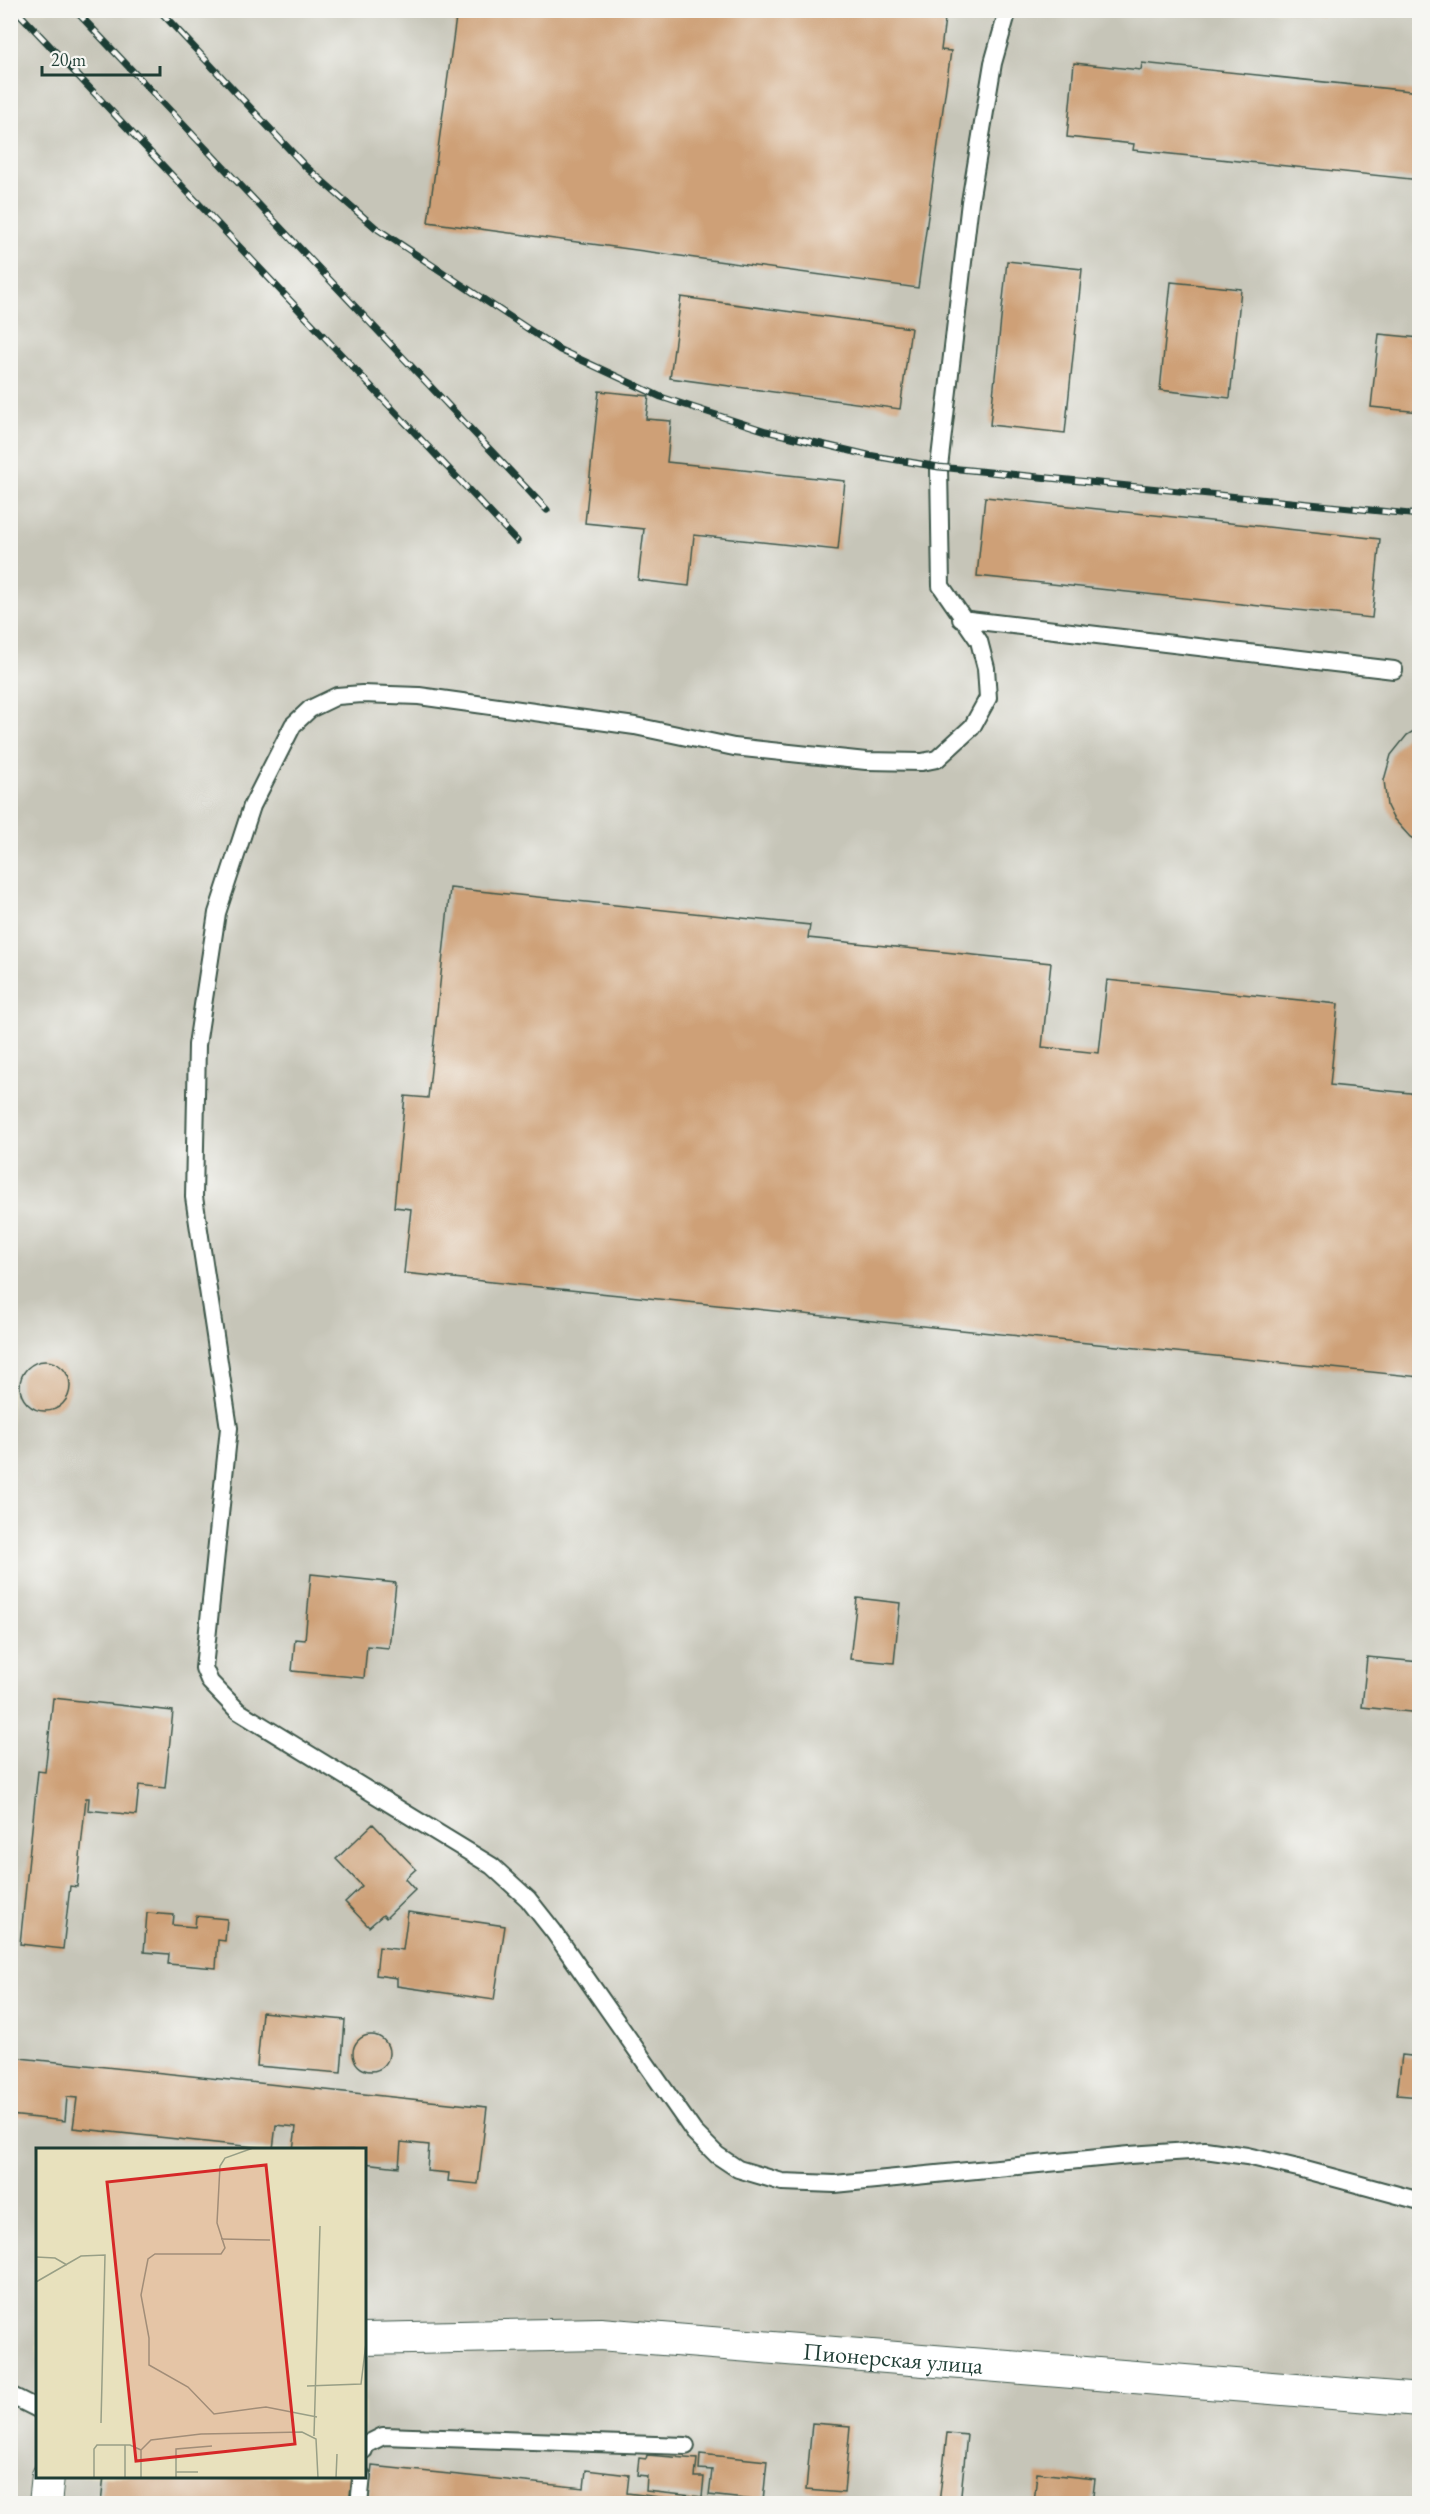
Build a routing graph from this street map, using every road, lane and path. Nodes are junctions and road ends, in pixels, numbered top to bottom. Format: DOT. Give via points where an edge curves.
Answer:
graph roads {
  1 [pos="1008,10"];
  2 [pos="961,619"];
  3 [pos="1394,670"];
  4 [pos="1419,2201"];
  5 [pos="366,2339"];
  6 [pos="10,2395"];
  7 [pos="1419,2400"];
  8 [pos="36,2408"];
  9 [pos="366,2444"];
  10 [pos="686,2446"];
  11 [pos="48,2478"];
  12 [pos="362,2478"];
  13 [pos="45,2504"];
  14 [pos="359,2504"];
  1 -- 2 [label="lane" via="993,63 970,202 939,467 941,586"];
  2 -- 3 [label="lane"];
  2 -- 4 [label="lane" via="978,641 986,668 988,698 972,727 952,748 937,759 922,762 734,747 635,726 419,696 337,696 309,709 293,725 252,806 217,913 197,1044 194,1197 229,1428 204,1668 210,1682 238,1711 492,1866 528,1899 694,2132 738,2169 782,2182 835,2184 1205,2151 1268,2161"];
  5 -- 7 [label="street, Пионерская улица" via="600,2334"];
  6 -- 8 [label="lane"];
  9 -- 10 [label="lane" via="383,2436"];
  11 -- 13 [label="street"];
  12 -- 14 [label="lane"];
}
